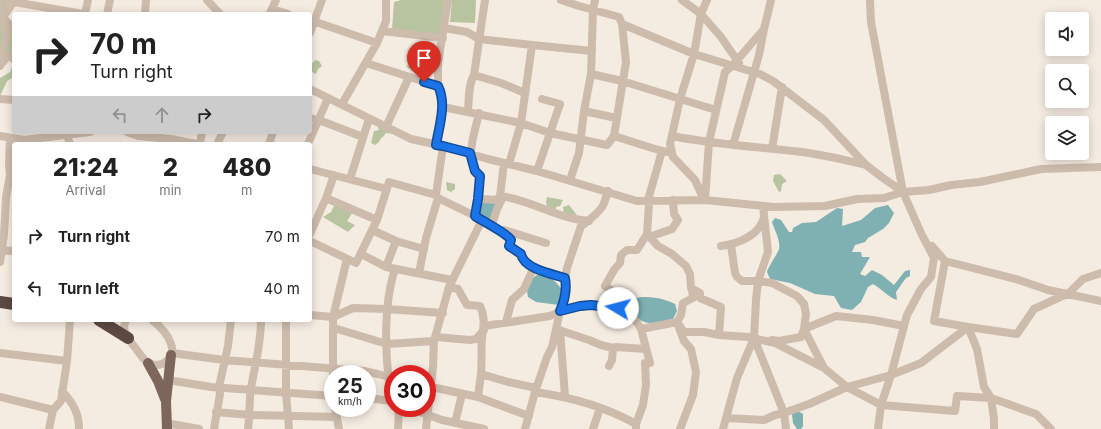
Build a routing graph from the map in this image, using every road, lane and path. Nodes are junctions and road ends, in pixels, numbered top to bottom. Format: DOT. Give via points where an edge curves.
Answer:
graph roads {
  1 [pos="3,0"];
  2 [pos="88,0"];
  3 [pos="110,0"];
  4 [pos="146,0"];
  5 [pos="207,0"];
  6 [pos="276,0"];
  7 [pos="322,0"];
  8 [pos="386,0"];
  9 [pos="448,0"];
  10 [pos="485,0"];
  11 [pos="561,0"];
  12 [pos="595,0"];
  13 [pos="682,0"];
  14 [pos="707,0"];
  15 [pos="771,0"];
  16 [pos="870,0"];
  17 [pos="14,1"];
  18 [pos="0,8"];
  19 [pos="594,10"];
  20 [pos="73,12"];
  21 [pos="85,12"];
  22 [pos="107,12"];
  23 [pos="145,12"];
  24 [pos="218,12"];
  25 [pos="271,12"];
  26 [pos="701,14"];
  27 [pos="2,19"];
  28 [pos="312,21"];
  29 [pos="622,24"];
  30 [pos="12,28"];
  31 [pos="444,28"];
  32 [pos="764,29"];
  33 [pos="382,31"];
  34 [pos="442,38"];
  35 [pos="479,38"];
  36 [pos="377,43"];
  37 [pos="532,45"];
  38 [pos="592,50"];
  39 [pos="694,54"];
  40 [pos="12,56"];
  41 [pos="366,63"];
  42 [pos="734,63"];
  43 [pos="0,66"];
  44 [pos="753,72"];
  45 [pos="591,74"];
  46 [pos="474,75"];
  47 [pos="409,78"];
  48 [pos="622,81"];
  49 [pos="438,86"];
  50 [pos="782,87"];
  51 [pos="312,90"];
  52 [pos="525,93"];
  53 [pos="328,98"];
  54 [pos="0,99"];
  55 [pos="542,99"];
  56 [pos="680,99"];
  57 [pos="12,100"];
  58 [pos="342,104"];
  59 [pos="443,107"];
  60 [pos="716,110"];
  61 [pos="468,111"];
  62 [pos="584,111"];
  63 [pos="479,113"];
  64 [pos="616,118"];
  65 [pos="369,119"];
  66 [pos="314,120"];
  67 [pos="521,123"];
  68 [pos="386,127"];
  69 [pos="550,133"];
  70 [pos="67,134"];
  71 [pos="139,134"];
  72 [pos="0,136"];
  73 [pos="614,136"];
  74 [pos="672,136"];
  75 [pos="363,137"];
  76 [pos="10,138"];
  77 [pos="149,140"];
  78 [pos="582,140"];
  79 [pos="186,142"];
  80 [pos="709,142"];
  81 [pos="439,145"];
  82 [pos="733,145"];
  83 [pos="772,149"];
  84 [pos="662,150"];
  85 [pos="470,153"];
  86 [pos="672,153"];
  87 [pos="506,163"];
  88 [pos="0,164"];
  89 [pos="9,164"];
  90 [pos="866,164"];
  91 [pos="1101,167"];
  92 [pos="312,170"];
  93 [pos="537,171"];
  94 [pos="334,175"];
  95 [pos="350,179"];
  96 [pos="570,180"];
  97 [pos="12,182"];
  98 [pos="387,189"];
  99 [pos="608,191"];
  100 [pos="903,192"];
  101 [pos="437,196"];
  102 [pos="500,196"];
  103 [pos="326,198"];
  104 [pos="478,199"];
  105 [pos="648,200"];
  106 [pos="673,200"];
  107 [pos="705,200"];
  108 [pos="763,206"];
  109 [pos="3,208"];
  110 [pos="764,215"];
  111 [pos="478,218"];
  112 [pos="377,220"];
  113 [pos="589,221"];
  114 [pos="493,228"];
  115 [pos="312,230"];
  116 [pos="372,230"];
  117 [pos="921,233"];
  118 [pos="648,235"];
  119 [pos="396,241"];
  120 [pos="312,242"];
  121 [pos="546,243"];
  122 [pos="731,245"];
  123 [pos="722,246"];
  124 [pos="424,248"];
  125 [pos="1,250"];
  126 [pos="12,251"];
  127 [pos="360,254"];
  128 [pos="347,260"];
  129 [pos="945,261"];
  130 [pos="0,262"];
  131 [pos="386,267"];
  132 [pos="534,267"];
  133 [pos="395,269"];
  134 [pos="1101,273"];
  135 [pos="419,274"];
  136 [pos="565,278"];
  137 [pos="758,281"];
  138 [pos="451,284"];
  139 [pos="692,290"];
  140 [pos="1069,293"];
  141 [pos="1101,301"];
  142 [pos="0,302"];
  143 [pos="12,304"];
  144 [pos="387,309"];
  145 [pos="623,309"];
  146 [pos="560,311"];
  147 [pos="443,313"];
  148 [pos="312,315"];
  149 [pos="333,317"];
  150 [pos="70,322"];
  151 [pos="102,322"];
  152 [pos="126,322"];
  153 [pos="231,322"];
  154 [pos="261,322"];
  155 [pos="286,322"];
  156 [pos="506,322"];
  157 [pos="677,322"];
  158 [pos="161,323"];
  159 [pos="904,326"];
  160 [pos="968,327"];
  161 [pos="334,328"];
  162 [pos="484,328"];
  163 [pos="641,329"];
  164 [pos="804,329"];
  165 [pos="558,330"];
  166 [pos="719,336"];
  167 [pos="128,338"];
  168 [pos="754,338"];
  169 [pos="435,339"];
  170 [pos="387,344"];
  171 [pos="613,348"];
  172 [pos="646,349"];
  173 [pos="0,353"];
  174 [pos="172,354"];
  175 [pos="224,360"];
  176 [pos="67,361"];
  177 [pos="148,363"];
  178 [pos="256,363"];
  179 [pos="333,365"];
  180 [pos="389,365"];
  181 [pos="432,365"];
  182 [pos="286,366"];
  183 [pos="609,366"];
  184 [pos="824,368"];
  185 [pos="324,371"];
  186 [pos="482,374"];
  187 [pos="891,375"];
  188 [pos="168,380"];
  189 [pos="219,387"];
  190 [pos="847,387"];
  191 [pos="436,388"];
  192 [pos="251,390"];
  193 [pos="535,390"];
  194 [pos="62,391"];
  195 [pos="286,393"];
  196 [pos="462,394"];
  197 [pos="324,395"];
  198 [pos="565,396"];
  199 [pos="0,397"];
  200 [pos="478,397"];
  201 [pos="991,398"];
  202 [pos="166,401"];
  203 [pos="880,405"];
  204 [pos="600,408"];
  205 [pos="53,410"];
  206 [pos="216,412"];
  207 [pos="784,413"];
  208 [pos="250,415"];
  209 [pos="288,415"];
  210 [pos="324,416"];
  211 [pos="529,416"];
  212 [pos="337,417"];
  213 [pos="399,417"];
  214 [pos="427,417"];
  215 [pos="436,417"];
  216 [pos="726,418"];
  217 [pos="459,425"];
  218 [pos="166,426"];
  219 [pos="636,427"];
  220 [pos="50,429"];
  221 [pos="79,429"];
  222 [pos="199,429"];
  223 [pos="214,429"];
  224 [pos="248,429"];
  225 [pos="289,429"];
  226 [pos="339,429"];
  227 [pos="398,429"];
  228 [pos="426,429"];
  229 [pos="484,429"];
  230 [pos="525,429"];
  231 [pos="593,429"];
  232 [pos="680,429"];
  233 [pos="723,429"];
  234 [pos="786,429"];
  235 [pos="878,429"];
  236 [pos="994,429"];
  237 [pos="1051,429"];
  1 -- 17 [label="street"];
  2 -- 21 [label="street"];
  3 -- 22 [label="street"];
  4 -- 23 [label="street"];
  5 -- 24 [label="street"];
  6 -- 25 [label="street"];
  7 -- 28 [label="street"];
  8 -- 33 [label="street" via="386,21"];
  9 -- 31 [label="street"];
  10 -- 35 [label="street"];
  11 -- 19 [label="street"];
  12 -- 19 [label="street"];
  13 -- 26 [label="street"];
  14 -- 26 [label="street"];
  15 -- 32 [label="street"];
  16 -- 100 [label="street" via="871,22"];
  17 -- 20 [label="street"];
  17 -- 27 [label="street"];
  18 -- 27 [label="street"];
  19 -- 29 [label="street" via="619,17"];
  19 -- 38 [label="street"];
  26 -- 39 [label="street"];
  26 -- 42 [label="street" via="720,37"];
  27 -- 30 [label="street"];
  27 -- 43 [label="street" via="7,36"];
  28 -- 36 [label="street"];
  29 -- 39 [label="street"];
  29 -- 48 [label="street" via="626,62"];
  31 -- 34 [label="street"];
  31 -- 35 [label="street" via="467,32"];
  32 -- 42 [label="street"];
  32 -- 44 [label="street"];
  33 -- 34 [label="street"];
  33 -- 36 [label="street"];
  34 -- 49 [label="street"];
  35 -- 37 [label="street"];
  35 -- 46 [label="street"];
  36 -- 41 [label="street"];
  37 -- 38 [label="street"];
  37 -- 52 [label="street"];
  38 -- 45 [label="street"];
  39 -- 42 [label="street"];
  39 -- 56 [label="street"];
  40 -- 43 [label="street" via="9,55"];
  41 -- 47 [label="street"];
  41 -- 58 [label="street"];
  42 -- 44 [label="street"];
  42 -- 60 [label="street" via="725,72"];
  44 -- 50 [label="street"];
  44 -- 82 [label="street"];
  45 -- 48 [label="street"];
  45 -- 62 [label="street"];
  46 -- 52 [label="street" via="501,82"];
  46 -- 61 [label="street"];
  47 -- 49 [label="street"];
  47 -- 68 [label="street"];
  48 -- 56 [label="street"];
  48 -- 64 [label="street"];
  49 -- 59 [label="street"];
  50 -- 83 [label="street"];
  50 -- 90 [label="street" via="824,120"];
  51 -- 53 [label="street"];
  52 -- 67 [label="street"];
  53 -- 58 [label="street"];
  53 -- 66 [label="street"];
  54 -- 57 [label="street"];
  55 -- 69 [label="street" via="560,104"];
  56 -- 60 [label="street"];
  56 -- 74 [label="street"];
  58 -- 65 [label="street"];
  59 -- 61 [label="street"];
  59 -- 81 [label="street"];
  60 -- 80 [label="street"];
  61 -- 63 [label="street"];
  62 -- 64 [label="street"];
  62 -- 78 [label="street"];
  63 -- 67 [label="street"];
  63 -- 85 [label="street"];
  64 -- 73 [label="street"];
  65 -- 68 [label="street"];
  65 -- 75 [label="street"];
  66 -- 75 [label="street"];
  67 -- 69 [label="street"];
  67 -- 87 [label="street"];
  68 -- 81 [label="street" via="411,139"];
  69 -- 78 [label="street"];
  69 -- 93 [label="street"];
  70 -- 76 [label="street" via="24,140"];
  71 -- 77 [label="street"];
  72 -- 76 [label="street"];
  73 -- 78 [label="street" via="607,145"];
  73 -- 84 [label="street"];
  74 -- 80 [label="street"];
  74 -- 86 [label="street"];
  75 -- 95 [label="street"];
  76 -- 89 [label="street"];
  77 -- 79 [label="street" via="171,139"];
  78 -- 96 [label="street"];
  80 -- 82 [label="street"];
  80 -- 107 [label="street"];
  81 -- 85 [label="street"];
  81 -- 101 [label="street"];
  82 -- 83 [label="street"];
  83 -- 90 [label="street"];
  84 -- 86 [label="street"];
  84 -- 105 [label="street"];
  85 -- 87 [label="street"];
  85 -- 104 [label="street" via="475,171 480,176"];
  86 -- 107 [label="street" via="694,180"];
  87 -- 93 [label="street"];
  87 -- 102 [label="street"];
  88 -- 89 [label="street"];
  89 -- 97 [label="street"];
  90 -- 100 [label="street"];
  91 -- 100 [label="street" via="1041,169 980,182"];
  92 -- 94 [label="street"];
  93 -- 96 [label="street"];
  94 -- 95 [label="street"];
  94 -- 103 [label="street"];
  95 -- 98 [label="street"];
  96 -- 99 [label="street"];
  97 -- 109 [label="street"];
  98 -- 101 [label="street" via="389,182"];
  98 -- 112 [label="street"];
  99 -- 105 [label="street" via="637,201"];
  99 -- 113 [label="street" via="602,207"];
  100 -- 108 [label="street" via="884,198 856,199 826,206"];
  100 -- 117 [label="street"];
  101 -- 111 [label="street"];
  101 -- 124 [label="street"];
  102 -- 104 [label="street" via="497,200"];
  102 -- 113 [label="street" via="515,198 576,220"];
  102 -- 114 [label="street" via="502,199 493,220"];
  103 -- 112 [label="street"];
  103 -- 115 [label="street"];
  104 -- 111 [label="street"];
  105 -- 106 [label="street"];
  105 -- 118 [label="street"];
  106 -- 107 [label="street"];
  106 -- 118 [label="street" via="674,214 678,220 672,229"];
  107 -- 108 [label="street"];
  108 -- 110 [label="street"];
  109 -- 125 [label="street"];
  110 -- 122 [label="street" via="756,232"];
  110 -- 137 [label="street" via="768,252"];
  111 -- 114 [label="street"];
  111 -- 138 [label="street"];
  112 -- 116 [label="street"];
  113 -- 136 [label="street" via="581,226"];
  114 -- 121 [label="street"];
  114 -- 132 [label="street" via="509,236 509,246"];
  116 -- 119 [label="street"];
  116 -- 127 [label="street"];
  117 -- 129 [label="street"];
  117 -- 159 [label="street" via="934,258 931,277 907,315"];
  118 -- 139 [label="street" via="658,246 686,266"];
  118 -- 145 [label="street" via="637,250 627,250 621,255 620,263 605,286 626,300"];
  119 -- 124 [label="street"];
  119 -- 131 [label="street"];
  120 -- 128 [label="street"];
  122 -- 123 [label="street"];
  122 -- 137 [label="street" via="737,277 742,281"];
  124 -- 135 [label="street"];
  125 -- 126 [label="street"];
  125 -- 130 [label="street"];
  127 -- 128 [label="street" via="356,263"];
  127 -- 131 [label="street"];
  128 -- 149 [label="street"];
  129 -- 140 [label="street" via="1048,290"];
  129 -- 160 [label="street" via="934,321"];
  131 -- 133 [label="street"];
  132 -- 136 [label="street"];
  132 -- 156 [label="street" via="524,289 512,300"];
  133 -- 135 [label="street"];
  133 -- 144 [label="street"];
  134 -- 140 [label="street" via="1083,280"];
  135 -- 138 [label="street"];
  136 -- 146 [label="street" via="566,289"];
  137 -- 164 [label="street" via="772,284 797,296 804,304"];
  137 -- 168 [label="street"];
  138 -- 147 [label="street"];
  138 -- 162 [label="street" via="458,289 467,305 480,306"];
  139 -- 157 [label="street" via="693,298 683,303"];
  139 -- 166 [label="street" via="700,293 700,298 722,307"];
  140 -- 141 [label="street"];
  140 -- 160 [label="street" via="1034,309 1017,334"];
  142 -- 143 [label="highway"];
  144 -- 147 [label="street"];
  144 -- 149 [label="street" via="353,308"];
  144 -- 170 [label="street"];
  145 -- 146 [label="street" via="591,305"];
  145 -- 163 [label="street" via="636,320"];
  146 -- 156 [label="street" via="550,316"];
  146 -- 165 [label="street"];
  147 -- 169 [label="street"];
  148 -- 149 [label="street"];
  149 -- 161 [label="street"];
  150 -- 176 [label="street"];
  151 -- 167 [label="highway"];
  152 -- 167 [label="street" via="124,330"];
  153 -- 175 [label="street"];
  154 -- 178 [label="street"];
  155 -- 182 [label="street"];
  156 -- 162 [label="street"];
  157 -- 163 [label="street"];
  157 -- 166 [label="street" via="684,332 704,332"];
  157 -- 232 [label="street" via="684,341 691,348 696,372 689,410"];
  158 -- 174 [label="street" via="171,343"];
  159 -- 164 [label="street" via="836,316"];
  159 -- 187 [label="street"];
  160 -- 187 [label="street" via="921,363"];
  160 -- 201 [label="street" via="977,349 984,387"];
  161 -- 170 [label="street"];
  161 -- 179 [label="street"];
  162 -- 169 [label="street" via="476,339"];
  162 -- 186 [label="street"];
  163 -- 172 [label="street"];
  164 -- 168 [label="street" via="801,337 779,341"];
  164 -- 184 [label="street"];
  165 -- 171 [label="street"];
  165 -- 193 [label="street"];
  165 -- 198 [label="street"];
  166 -- 168 [label="street"];
  167 -- 177 [label="street"];
  168 -- 184 [label="street" via="775,343"];
  168 -- 207 [label="street"];
  168 -- 216 [label="street" via="737,378"];
  169 -- 170 [label="street"];
  169 -- 181 [label="street"];
  170 -- 180 [label="street"];
  171 -- 172 [label="street"];
  171 -- 183 [label="street"];
  172 -- 219 [label="street" via="650,363 645,363 646,385"];
  173 -- 176 [label="street"];
  174 -- 175 [label="street"];
  174 -- 177 [label="street" via="163,364"];
  174 -- 188 [label="main road"];
  175 -- 178 [label="street"];
  175 -- 189 [label="street"];
  176 -- 194 [label="street"];
  177 -- 202 [label="main road"];
  178 -- 182 [label="street"];
  178 -- 192 [label="street"];
  182 -- 185 [label="street"];
  182 -- 195 [label="street"];
  184 -- 190 [label="street"];
  186 -- 193 [label="street"];
  186 -- 200 [label="street"];
  187 -- 190 [label="street"];
  187 -- 203 [label="street"];
  188 -- 189 [label="street"];
  188 -- 202 [label="main road"];
  189 -- 192 [label="street"];
  189 -- 206 [label="street"];
  190 -- 203 [label="street"];
  190 -- 207 [label="street"];
  191 -- 196 [label="street"];
  192 -- 195 [label="street"];
  192 -- 208 [label="street"];
  193 -- 198 [label="street"];
  193 -- 211 [label="street"];
  194 -- 205 [label="street" via="61,401"];
  194 -- 221 [label="street" via="78,414"];
  195 -- 197 [label="street"];
  195 -- 209 [label="street"];
  196 -- 200 [label="street"];
  196 -- 217 [label="street"];
  198 -- 204 [label="street"];
  199 -- 205 [label="street"];
  200 -- 211 [label="street"];
  201 -- 203 [label="street" via="957,396 955,410"];
  201 -- 236 [label="street"];
  201 -- 237 [label="street" via="1036,414"];
  202 -- 218 [label="main road"];
  203 -- 235 [label="street"];
  204 -- 219 [label="street" via="611,411"];
  204 -- 231 [label="street"];
  205 -- 220 [label="street"];
  206 -- 208 [label="street"];
  206 -- 223 [label="street"];
  207 -- 216 [label="street" via="764,420"];
  207 -- 234 [label="street"];
  208 -- 209 [label="street"];
  208 -- 224 [label="street"];
  209 -- 210 [label="street"];
  209 -- 225 [label="street"];
  211 -- 230 [label="street"];
  212 -- 226 [label="street"];
  213 -- 227 [label="street"];
  214 -- 228 [label="street"];
  215 -- 217 [label="street"];
  216 -- 233 [label="street"];
  217 -- 229 [label="street"];
  218 -- 222 [label="street"];
}
